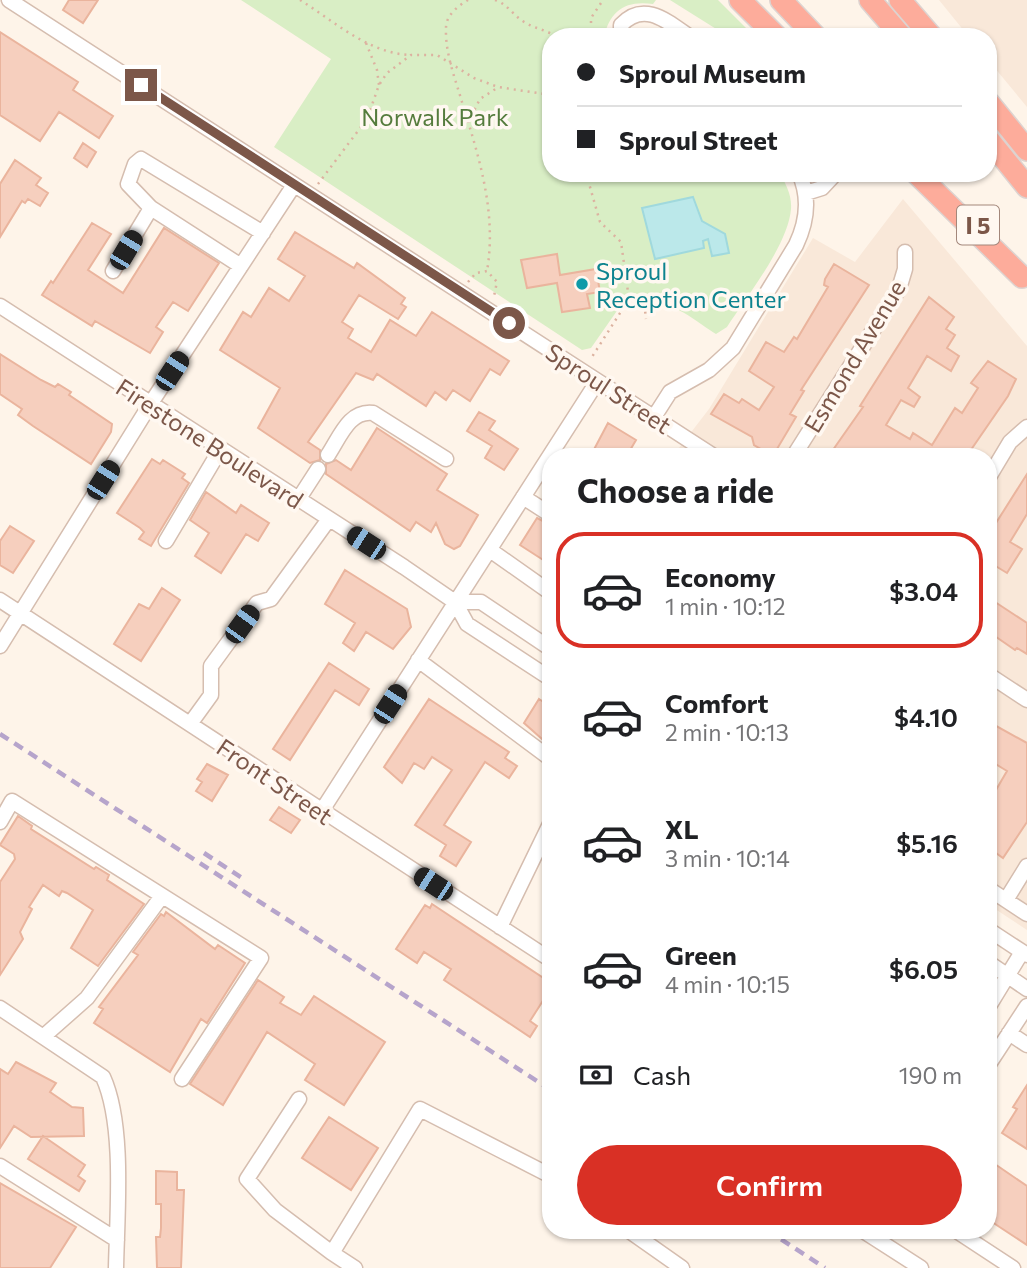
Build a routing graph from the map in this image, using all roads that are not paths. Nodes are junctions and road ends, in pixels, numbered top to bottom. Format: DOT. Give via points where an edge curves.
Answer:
graph roads {
  1 [pos="9,0"];
  2 [pos="740,0"];
  3 [pos="781,0"];
  4 [pos="870,0"];
  5 [pos="900,0"];
  6 [pos="621,28"];
  7 [pos="676,28"];
  8 [pos="768,28"];
  9 [pos="807,28"];
  10 [pos="894,28"];
  11 [pos="924,28"];
  12 [pos="997,113"];
  13 [pos="997,150"];
  14 [pos="1027,150"];
  15 [pos="802,182"];
  16 [pos="828,182"];
  17 [pos="925,182"];
  18 [pos="942,182"];
  19 [pos="294,185"];
  20 [pos="1027,187"];
  21 [pos="806,193"];
  22 [pos="151,208"];
  23 [pos="263,233"];
  24 [pos="905,252"];
  25 [pos="241,266"];
  26 [pos="113,271"];
  27 [pos="1025,279"];
  28 [pos="0,306"];
  29 [pos="597,382"];
  30 [pos="151,403"];
  31 [pos="654,417"];
  32 [pos="1027,428"];
  33 [pos="555,448"];
  34 [pos="701,448"];
  35 [pos="799,448"];
  36 [pos="220,450"];
  37 [pos="328,455"];
  38 [pos="446,459"];
  39 [pos="997,464"];
  40 [pos="542,467"];
  41 [pos="318,468"];
  42 [pos="523,497"];
  43 [pos="298,500"];
  44 [pos="542,509"];
  45 [pos="328,519"];
  46 [pos="166,541"];
  47 [pos="490,550"];
  48 [pos="542,587"];
  49 [pos="0,600"];
  50 [pos="455,602"];
  51 [pos="19,612"];
  52 [pos="542,643"];
  53 [pos="0,646"];
  54 [pos="418,660"];
  55 [pos="542,673"];
  56 [pos="997,680"];
  57 [pos="1027,700"];
  58 [pos="190,724"];
  59 [pos="542,752"];
  60 [pos="321,812"];
  61 [pos="0,822"];
  62 [pos="542,841"];
  63 [pos="1027,866"];
  64 [pos="997,894"];
  65 [pos="162,896"];
  66 [pos="1006,900"];
  67 [pos="1027,914"];
  68 [pos="500,927"];
  69 [pos="997,935"];
  70 [pos="542,954"];
  71 [pos="1025,954"];
  72 [pos="997,968"];
  73 [pos="1007,975"];
  74 [pos="1027,989"];
  75 [pos="997,992"];
  76 [pos="1027,1006"];
  77 [pos="0,1008"];
  78 [pos="1009,1033"];
  79 [pos="44,1036"];
  80 [pos="1027,1045"];
  81 [pos="997,1052"];
  82 [pos="182,1079"];
  83 [pos="299,1099"];
  84 [pos="0,1166"];
  85 [pos="542,1171"];
  86 [pos="641,1239"];
  87 [pos="884,1239"];
  88 [pos="969,1239"];
  89 [pos="117,1240"];
  90 [pos="332,1253"];
  91 [pos="117,1268"];
  92 [pos="355,1268"];
  93 [pos="682,1268"];
  94 [pos="921,1268"];
  95 [pos="1013,1268"];
  1 -- 19 [label="street, Sproul Street"];
  2 -- 8 [label="highway"];
  3 -- 9 [label="highway"];
  4 -- 10 [label="highway"];
  5 -- 11 [label="highway"];
  6 -- 7 [label="street" via="627,18 643,13 654,13"];
  12 -- 14 [label="highway"];
  13 -- 20 [label="highway"];
  15 -- 21 [label="street"];
  16 -- 21 [label="street"];
  17 -- 27 [label="highway"];
  18 -- 27 [label="highway, I 5"];
  19 -- 23 [label="street"];
  19 -- 29 [label="street, Sproul Street"];
  21 -- 31 [label="street" via="802,233 733,348 709,370 670,392"];
  22 -- 23 [label="street" via="128,184 141,159"];
  22 -- 25 [label="street"];
  22 -- 26 [label="street"];
  23 -- 25 [label="street"];
  24 -- 35 [label="street, Esmond Avenue" via="899,289"];
  25 -- 30 [label="street"];
  28 -- 30 [label="street, Firestone Boulevard"];
  29 -- 31 [label="street, Sproul Street"];
  29 -- 33 [label="street"];
  30 -- 36 [label="street, Firestone Boulevard"];
  30 -- 51 [label="street"];
  31 -- 34 [label="street, Sproul Street"];
  32 -- 39 [label="street" via="1010,442"];
  36 -- 43 [label="street, Firestone Boulevard"];
  36 -- 46 [label="street"];
  37 -- 38 [label="street" via="362,411 373,413"];
  40 -- 42 [label="street"];
  41 -- 43 [label="street"];
  42 -- 44 [label="street"];
  42 -- 47 [label="street"];
  43 -- 45 [label="street, Firestone Boulevard"];
  45 -- 50 [label="street, Firestone Boulevard"];
  45 -- 58 [label="street" via="271,599 257,603 211,666 211,695"];
  47 -- 48 [label="street"];
  47 -- 50 [label="street"];
  49 -- 51 [label="street, Front Street"];
  50 -- 52 [label="street, Firestone Boulevard" via="481,602"];
  50 -- 54 [label="street"];
  50 -- 55 [label="street, Firestone Boulevard" via="467,624"];
  51 -- 53 [label="street"];
  51 -- 58 [label="street, Front Street"];
  54 -- 59 [label="street"];
  54 -- 60 [label="street"];
  56 -- 57 [label="street"];
  58 -- 60 [label="street, Front Street"];
  60 -- 68 [label="street, Front Street"];
  61 -- 65 [label="street" via="12,801"];
  62 -- 68 [label="street"];
  63 -- 66 [label="street"];
  64 -- 66 [label="street"];
  65 -- 79 [label="street" via="87,998"];
  65 -- 82 [label="street" via="261,958"];
  66 -- 67 [label="street"];
  68 -- 70 [label="street, Front Street"];
  69 -- 71 [label="street"];
  71 -- 73 [label="street"];
  72 -- 73 [label="street"];
  73 -- 74 [label="street"];
  73 -- 75 [label="street"];
  76 -- 78 [label="street"];
  77 -- 79 [label="street"];
  78 -- 80 [label="street"];
  78 -- 81 [label="street"];
  79 -- 89 [label="street" via="103,1077 111,1094"];
  83 -- 90 [label="street" via="247,1179 275,1210"];
  84 -- 89 [label="street"];
  85 -- 90 [label="street" via="420,1109"];
  86 -- 93 [label="street"];
  87 -- 94 [label="street"];
  88 -- 95 [label="street"];
  89 -- 91 [label="street"];
  90 -- 92 [label="street"];
}
